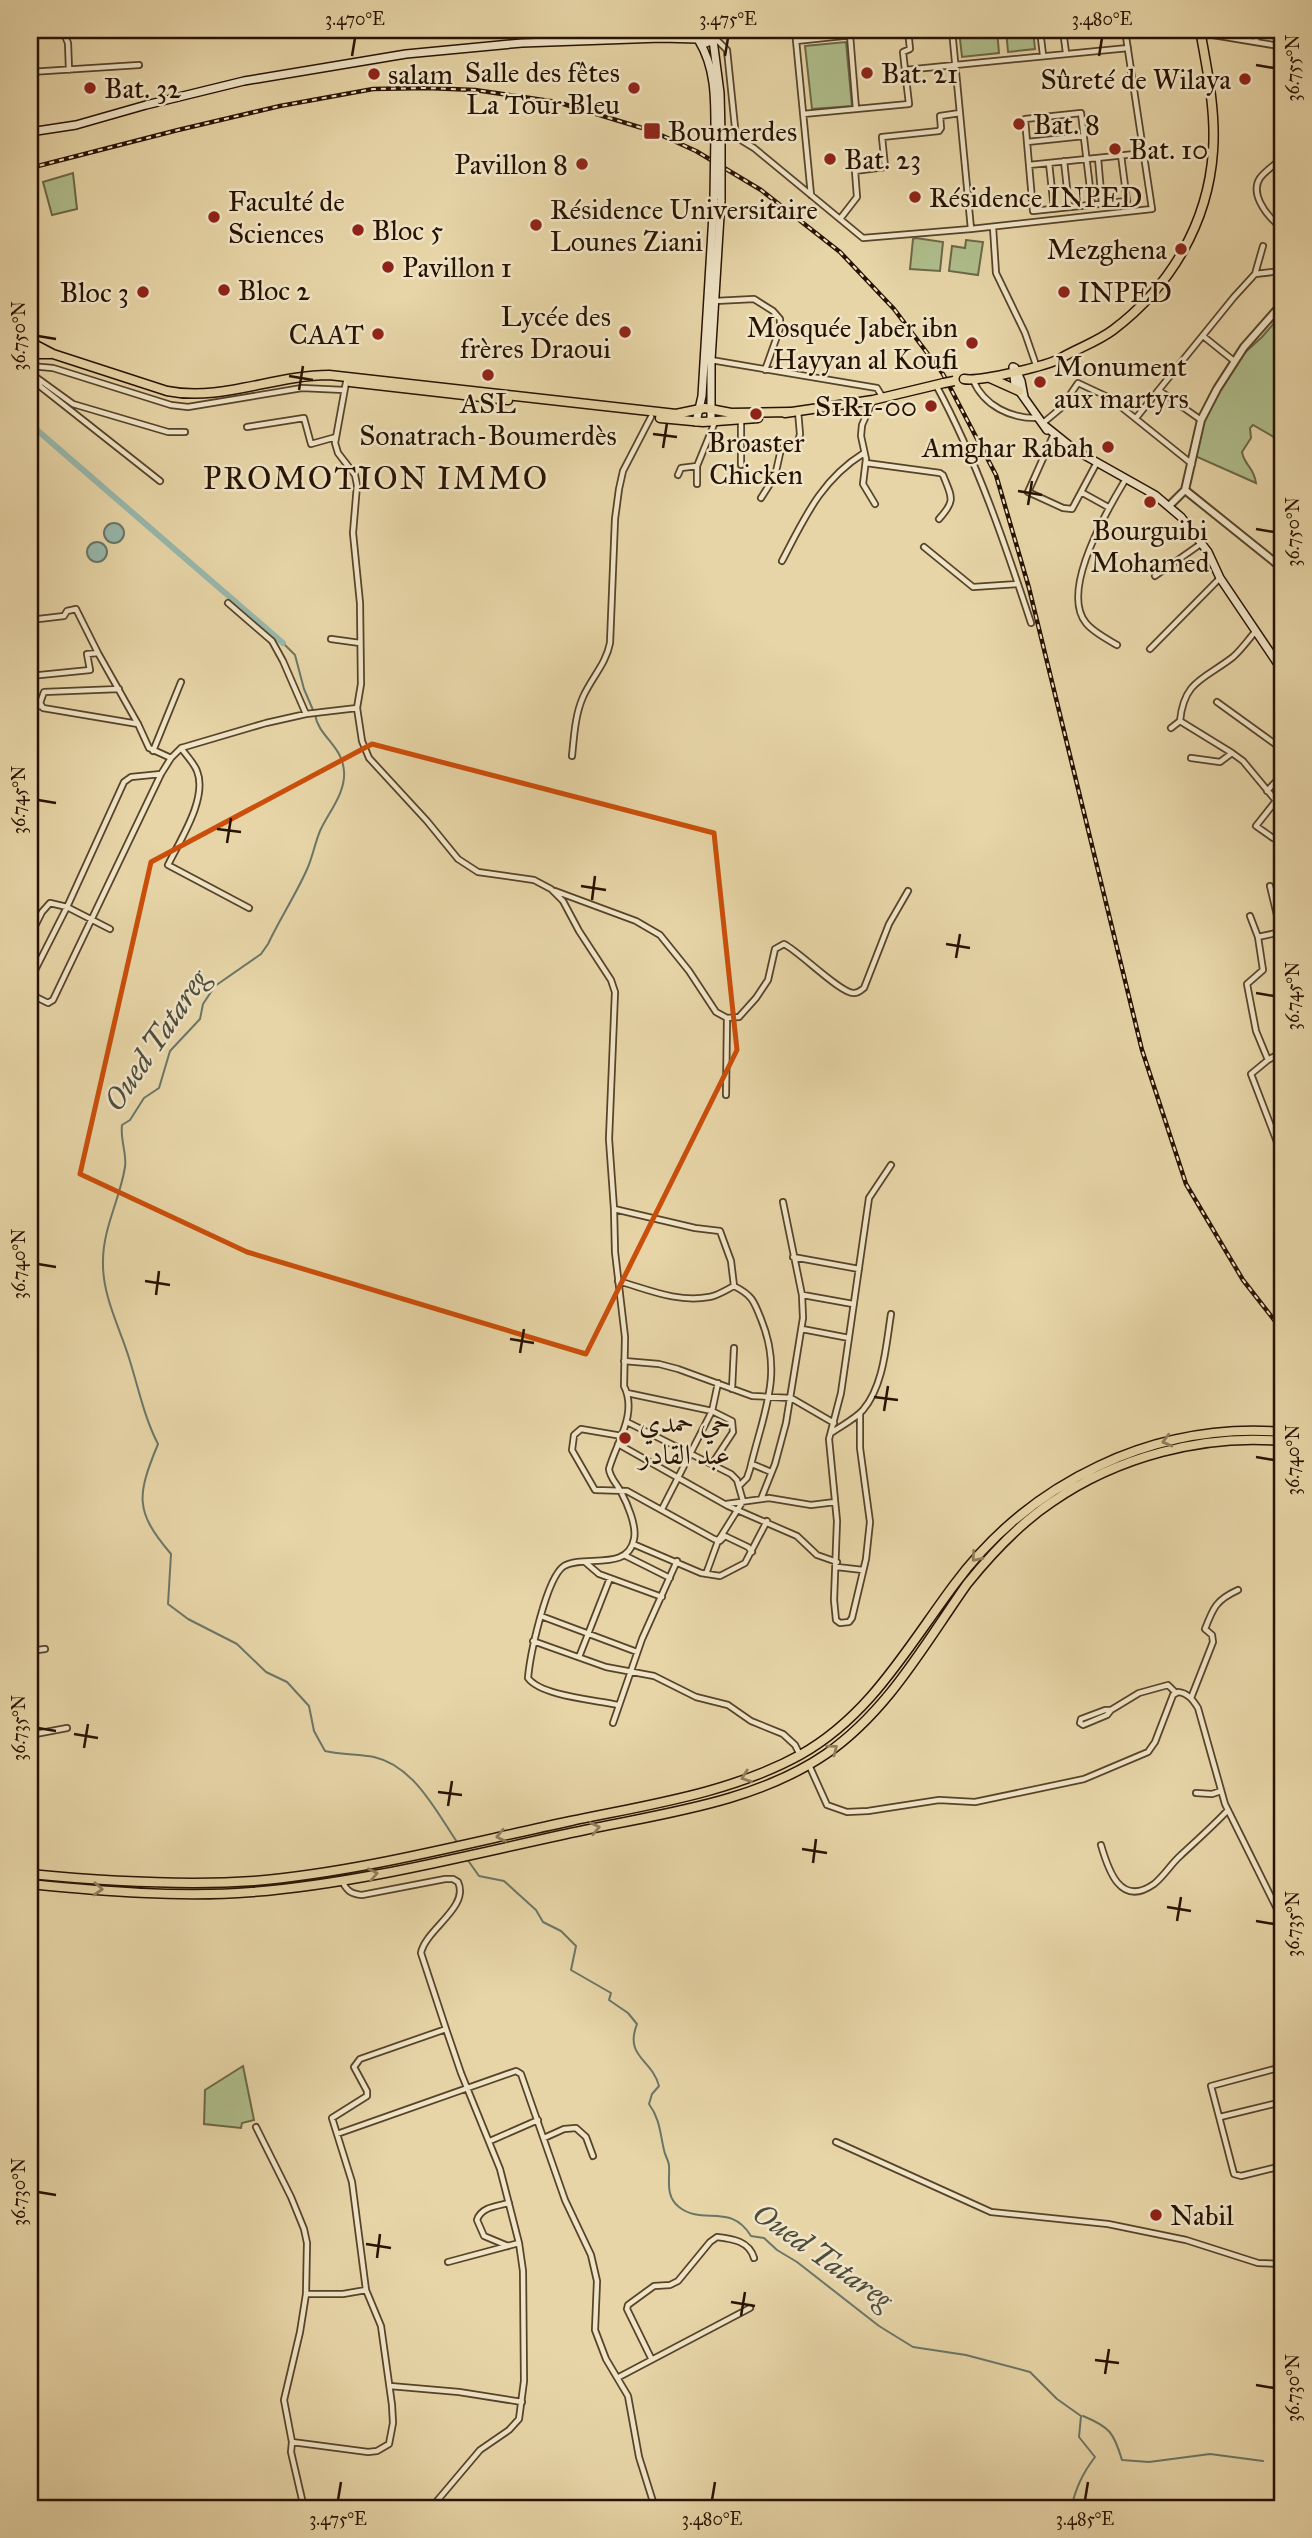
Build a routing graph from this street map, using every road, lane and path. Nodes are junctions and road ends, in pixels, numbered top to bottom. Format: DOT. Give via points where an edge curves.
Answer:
graph roads {
  1 [pos="693,30"];
  2 [pos="795,30"];
  3 [pos="870,30"];
  4 [pos="908,30"];
  5 [pos="952,30"];
  6 [pos="1040,30"];
  7 [pos="1063,30"];
  8 [pos="1125,30"];
  9 [pos="1257,30"];
  10 [pos="1200,31"];
  11 [pos="714,33"];
  12 [pos="30,34"];
  13 [pos="850,35"];
  14 [pos="661,37"];
  15 [pos="698,40"];
  16 [pos="796,41"];
  17 [pos="1256,41"];
  18 [pos="1281,44"];
  19 [pos="1128,48"];
  20 [pos="1066,53"];
  21 [pos="1043,55"];
  22 [pos="139,65"];
  23 [pos="956,66"];
  24 [pos="69,70"];
  25 [pos="905,70"];
  26 [pos="30,72"];
  27 [pos="1282,78"];
  28 [pos="856,109"];
  29 [pos="960,113"];
  30 [pos="803,114"];
  31 [pos="30,134"];
  32 [pos="718,134"];
  33 [pos="1084,136"];
  34 [pos="1027,142"];
  35 [pos="1145,153"];
  36 [pos="1121,155"];
  37 [pos="1098,158"];
  38 [pos="1282,158"];
  39 [pos="1087,159"];
  40 [pos="1064,161"];
  41 [pos="1049,163"];
  42 [pos="1029,165"];
  43 [pos="811,195"];
  44 [pos="717,199"];
  45 [pos="1102,204"];
  46 [pos="1093,205"];
  47 [pos="1069,207"];
  48 [pos="1054,209"];
  49 [pos="1282,218"];
  50 [pos="839,219"];
  51 [pos="993,227"];
  52 [pos="971,229"];
  53 [pos="1263,246"];
  54 [pos="1282,271"];
  55 [pos="1255,274"];
  56 [pos="714,302"];
  57 [pos="1282,304"];
  58 [pos="1203,336"];
  59 [pos="30,342"];
  60 [pos="30,354"];
  61 [pos="53,354"];
  62 [pos="711,360"];
  63 [pos="1234,361"];
  64 [pos="1034,365"];
  65 [pos="30,366"];
  66 [pos="765,370"];
  67 [pos="1014,370"];
  68 [pos="30,373"];
  69 [pos="987,377"];
  70 [pos="968,379"];
  71 [pos="1021,381"];
  72 [pos="346,383"];
  73 [pos="940,384"];
  74 [pos="1160,391"];
  75 [pos="1021,394"];
  76 [pos="883,398"];
  77 [pos="873,400"];
  78 [pos="699,409"];
  79 [pos="711,409"];
  80 [pos="794,411"];
  81 [pos="651,417"];
  82 [pos="1136,418"];
  83 [pos="741,420"];
  84 [pos="713,421"];
  85 [pos="1201,421"];
  86 [pos="696,422"];
  87 [pos="1042,422"];
  88 [pos="247,427"];
  89 [pos="185,432"];
  90 [pos="1053,436"];
  91 [pos="336,438"];
  92 [pos="864,453"];
  93 [pos="866,463"];
  94 [pos="1192,464"];
  95 [pos="697,466"];
  96 [pos="741,466"];
  97 [pos="1095,466"];
  98 [pos="678,474"];
  99 [pos="160,481"];
  100 [pos="1124,482"];
  101 [pos="697,484"];
  102 [pos="1185,490"];
  103 [pos="1081,492"];
  104 [pos="761,498"];
  105 [pos="874,504"];
  106 [pos="1166,504"];
  107 [pos="1108,507"];
  108 [pos="939,519"];
  109 [pos="1202,543"];
  110 [pos="924,547"];
  111 [pos="782,561"];
  112 [pos="1282,568"];
  113 [pos="1155,576"];
  114 [pos="1220,578"];
  115 [pos="1018,584"];
  116 [pos="228,603"];
  117 [pos="30,620"];
  118 [pos="1031,623"];
  119 [pos="1256,631"];
  120 [pos="331,639"];
  121 [pos="360,643"];
  122 [pos="1117,645"];
  123 [pos="1150,649"];
  124 [pos="98,653"];
  125 [pos="1282,670"];
  126 [pos="30,676"];
  127 [pos="181,682"];
  128 [pos="118,689"];
  129 [pos="1217,702"];
  130 [pos="40,706"];
  131 [pos="357,708"];
  132 [pos="306,714"];
  133 [pos="1180,721"];
  134 [pos="138,724"];
  135 [pos="30,726"];
  136 [pos="1171,728"];
  137 [pos="181,748"];
  138 [pos="1282,749"];
  139 [pos="153,751"];
  140 [pos="1232,753"];
  141 [pos="572,757"];
  142 [pos="171,758"];
  143 [pos="1191,758"];
  144 [pos="161,774"];
  145 [pos="1282,775"];
  146 [pos="1267,791"];
  147 [pos="1275,802"];
  148 [pos="1282,808"];
  149 [pos="1273,838"];
  150 [pos="1270,886"];
  151 [pos="551,889"];
  152 [pos="908,891"];
  153 [pos="67,907"];
  154 [pos="249,908"];
  155 [pos="1250,916"];
  156 [pos="92,920"];
  157 [pos="110,929"];
  158 [pos="1282,934"];
  159 [pos="30,935"];
  160 [pos="1258,937"];
  161 [pos="30,980"];
  162 [pos="30,994"];
  163 [pos="727,1018"];
  164 [pos="1282,1052"];
  165 [pos="1268,1060"];
  166 [pos="726,1095"];
  167 [pos="1282,1155"];
  168 [pos="891,1165"];
  169 [pos="783,1202"];
  170 [pos="614,1209"];
  171 [pos="793,1257"];
  172 [pos="859,1269"];
  173 [pos="618,1281"];
  174 [pos="734,1286"];
  175 [pos="802,1295"];
  176 [pos="853,1304"];
  177 [pos="891,1314"];
  178 [pos="802,1329"];
  179 [pos="849,1338"];
  180 [pos="734,1348"];
  181 [pos="624,1361"];
  182 [pos="718,1383"];
  183 [pos="732,1390"];
  184 [pos="627,1393"];
  185 [pos="769,1398"];
  186 [pos="791,1398"];
  187 [pos="712,1411"];
  188 [pos="860,1413"];
  189 [pos="627,1422"];
  190 [pos="834,1423"];
  191 [pos="1282,1432"];
  192 [pos="831,1434"];
  193 [pos="622,1436"];
  194 [pos="1236,1436"];
  195 [pos="1282,1441"];
  196 [pos="618,1444"];
  197 [pos="691,1453"];
  198 [pos="712,1464"];
  199 [pos="751,1464"];
  200 [pos="771,1472"];
  201 [pos="678,1478"];
  202 [pos="739,1486"];
  203 [pos="619,1489"];
  204 [pos="625,1494"];
  205 [pos="761,1499"];
  206 [pos="743,1501"];
  207 [pos="835,1502"];
  208 [pos="725,1504"];
  209 [pos="662,1509"];
  210 [pos="736,1510"];
  211 [pos="767,1521"];
  212 [pos="720,1539"];
  213 [pos="633,1544"];
  214 [pos="752,1552"];
  215 [pos="624,1555"];
  216 [pos="585,1562"];
  217 [pos="677,1562"];
  218 [pos="837,1564"];
  219 [pos="863,1570"];
  220 [pos="706,1574"];
  221 [pos="610,1578"];
  222 [pos="670,1578"];
  223 [pos="1238,1590"];
  224 [pos="662,1597"];
  225 [pos="541,1616"];
  226 [pos="588,1634"];
  227 [pos="533,1641"];
  228 [pos="45,1649"];
  229 [pos="30,1651"];
  230 [pos="636,1652"];
  231 [pos="579,1657"];
  232 [pos="629,1671"];
  233 [pos="1175,1692"];
  234 [pos="1191,1698"];
  235 [pos="618,1705"];
  236 [pos="1111,1710"];
  237 [pos="613,1723"];
  238 [pos="67,1728"];
  239 [pos="30,1735"];
  240 [pos="800,1755"];
  241 [pos="808,1764"];
  242 [pos="1222,1791"];
  243 [pos="1196,1793"];
  244 [pos="1228,1810"];
  245 [pos="1101,1845"];
  246 [pos="30,1874"];
  247 [pos="342,1880"];
  248 [pos="30,1884"];
  249 [pos="1282,1919"];
  250 [pos="446,2029"];
  251 [pos="1282,2067"];
  252 [pos="468,2090"];
  253 [pos="1282,2102"];
  254 [pos="1220,2117"];
  255 [pos="538,2120"];
  256 [pos="256,2127"];
  257 [pos="337,2134"];
  258 [pos="544,2138"];
  259 [pos="490,2141"];
  260 [pos="835,2142"];
  261 [pos="593,2156"];
  262 [pos="1282,2166"];
  263 [pos="509,2203"];
  264 [pos="519,2243"];
  265 [pos="508,2246"];
  266 [pos="754,2258"];
  267 [pos="448,2262"];
  268 [pos="1282,2264"];
  269 [pos="366,2290"];
  270 [pos="306,2294"];
  271 [pos="750,2308"];
  272 [pos="651,2358"];
  273 [pos="619,2377"];
  274 [pos="390,2386"];
  275 [pos="522,2402"];
  276 [pos="292,2442"];
  277 [pos="304,2508"];
  278 [pos="431,2508"];
  279 [pos="655,2508"];
  1 -- 14 [label="main road"];
  1 -- 15 [label="main road"];
  2 -- 16 [label="street"];
  3 -- 13 [label="street"];
  4 -- 25 [label="street"];
  5 -- 23 [label="street"];
  6 -- 21 [label="street"];
  7 -- 20 [label="street"];
  8 -- 19 [label="street"];
  9 -- 17 [label="street"];
  10 -- 17 [label="street"];
  10 -- 64 [label="main road" via="1213,150 1205,201 1184,251 1151,297 1107,334 1061,358"];
  11 -- 15 [label="main road" via="706,43"];
  11 -- 32 [label="main road" via="720,93"];
  11 -- 43 [label="street" via="727,50 736,137"];
  12 -- 24 [label="street" via="64,34"];
  13 -- 16 [label="street"];
  13 -- 28 [label="street"];
  14 -- 15 [label="main road"];
  14 -- 31 [label="main road" via="435,50 244,81 85,126"];
  15 -- 32 [label="main road" via="713,79"];
  16 -- 30 [label="street"];
  17 -- 18 [label="street"];
  18 -- 27 [label="street"];
  19 -- 20 [label="street"];
  19 -- 35 [label="street"];
  20 -- 21 [label="street"];
  21 -- 23 [label="street"];
  22 -- 24 [label="street"];
  23 -- 25 [label="street"];
  23 -- 29 [label="street"];
  24 -- 26 [label="street"];
  25 -- 28 [label="street" via="909,104"];
  28 -- 30 [label="street"];
  29 -- 50 [label="street" via="940,116 939,131 882,137 885,167 855,171 857,197"];
  29 -- 52 [label="street"];
  30 -- 43 [label="street"];
  32 -- 44 [label="main road, bridge"];
  33 -- 34 [label="street"];
  33 -- 34 [label="street" via="1081,113 1025,119"];
  33 -- 39 [label="street"];
  34 -- 42 [label="street"];
  35 -- 36 [label="street"];
  35 -- 51 [label="street" via="1153,209"];
  36 -- 37 [label="street"];
  36 -- 45 [label="street" via="1127,201"];
  37 -- 39 [label="street"];
  37 -- 45 [label="street"];
  38 -- 49 [label="street" via="1260,178 1257,189 1266,215 1276,223"];
  39 -- 40 [label="street"];
  39 -- 46 [label="street"];
  40 -- 41 [label="street"];
  40 -- 47 [label="street"];
  41 -- 42 [label="street"];
  41 -- 48 [label="street"];
  42 -- 48 [label="street" via="1033,211"];
  43 -- 50 [label="street"];
  44 -- 56 [label="main road"];
  44 -- 78 [label="main road"];
  45 -- 46 [label="street"];
  46 -- 47 [label="street"];
  47 -- 48 [label="street"];
  50 -- 52 [label="street" via="863,238"];
  51 -- 52 [label="street"];
  51 -- 64 [label="street" via="996,273 1025,333"];
  53 -- 55 [label="street"];
  54 -- 55 [label="street"];
  55 -- 58 [label="street"];
  56 -- 62 [label="main road"];
  56 -- 66 [label="street" via="754,299 780,319"];
  57 -- 63 [label="street"];
  58 -- 63 [label="street"];
  58 -- 74 [label="street"];
  59 -- 61 [label="main road"];
  60 -- 61 [label="main road"];
  61 -- 72 [label="main road" via="186,394 281,380"];
  62 -- 66 [label="street"];
  62 -- 79 [label="main road"];
  63 -- 85 [label="street"];
  64 -- 67 [label="main road"];
  64 -- 71 [label="main road"];
  65 -- 72 [label="street" via="53,368 188,407"];
  66 -- 76 [label="street" via="877,388"];
  67 -- 69 [label="main road"];
  67 -- 70 [label="main road" via="966,376"];
  67 -- 71 [label="main road"];
  67 -- 75 [label="main road" via="1014,383"];
  68 -- 89 [label="street" via="73,404 168,432"];
  68 -- 99 [label="street" via="41,387"];
  69 -- 70 [label="main road"];
  69 -- 75 [label="main road"];
  70 -- 73 [label="main road, bridge"];
  70 -- 87 [label="street" via="997,408"];
  71 -- 75 [label="main road"];
  72 -- 78 [label="main road" via="651,412 681,414"];
  72 -- 81 [label="main road"];
  72 -- 91 [label="street"];
  73 -- 76 [label="main road"];
  73 -- 115 [label="street" via="977,469"];
  74 -- 82 [label="street"];
  74 -- 85 [label="street"];
  75 -- 87 [label="main road"];
  76 -- 77 [label="main road"];
  77 -- 80 [label="main road"];
  77 -- 92 [label="street" via="862,425"];
  78 -- 79 [label="main road"];
  78 -- 86 [label="main road"];
  79 -- 80 [label="main road" via="731,413"];
  79 -- 84 [label="main road"];
  80 -- 83 [label="main road"];
  80 -- 104 [label="street" via="798,442 781,449 775,476"];
  81 -- 86 [label="main road"];
  81 -- 141 [label="street" via="623,471 615,519 610,643 607,658 583,696"];
  82 -- 87 [label="street" via="1110,398 1078,383 1061,408"];
  82 -- 94 [label="street"];
  83 -- 84 [label="main road"];
  83 -- 96 [label="street"];
  84 -- 86 [label="main road"];
  84 -- 95 [label="street"];
  85 -- 94 [label="street"];
  87 -- 90 [label="main road"];
  87 -- 106 [label="main road" via="1075,450"];
  88 -- 91 [label="street" via="304,418 311,444"];
  90 -- 97 [label="main road"];
  90 -- 103 [label="street" via="1028,492 1072,509"];
  91 -- 121 [label="street" via="338,453 357,485 353,533"];
  92 -- 93 [label="street"];
  92 -- 111 [label="street" via="821,490"];
  93 -- 105 [label="street" via="863,484"];
  93 -- 108 [label="street" via="943,475 952,500"];
  94 -- 102 [label="street"];
  95 -- 98 [label="street" via="681,468"];
  95 -- 101 [label="street"];
  97 -- 100 [label="main road"];
  97 -- 103 [label="street"];
  100 -- 106 [label="main road"];
  100 -- 107 [label="street"];
  102 -- 106 [label="street"];
  102 -- 112 [label="street"];
  103 -- 107 [label="street"];
  106 -- 109 [label="main road"];
  107 -- 122 [label="street" via="1086,556 1077,605 1086,624"];
  109 -- 113 [label="street"];
  109 -- 114 [label="main road"];
  110 -- 115 [label="street" via="973,587"];
  114 -- 119 [label="main road"];
  114 -- 123 [label="street"];
  115 -- 118 [label="street"];
  116 -- 132 [label="street" via="272,641"];
  117 -- 124 [label="street" via="64,616 76,609"];
  119 -- 125 [label="main road"];
  119 -- 133 [label="street" via="1234,656 1196,681 1182,703"];
  120 -- 121 [label="street"];
  121 -- 131 [label="street"];
  124 -- 126 [label="street" via="87,654 90,670"];
  124 -- 128 [label="street"];
  127 -- 139 [label="street"];
  128 -- 130 [label="street" via="44,692"];
  128 -- 134 [label="street"];
  129 -- 138 [label="street"];
  130 -- 134 [label="street"];
  130 -- 135 [label="street" via="33,708"];
  131 -- 132 [label="street"];
  131 -- 151 [label="street" via="369,758 458,859 478,872 534,880"];
  132 -- 137 [label="street"];
  133 -- 136 [label="street"];
  133 -- 140 [label="street"];
  134 -- 139 [label="street"];
  137 -- 142 [label="street"];
  137 -- 154 [label="street" via="197,769 201,786 168,864"];
  139 -- 142 [label="street"];
  140 -- 143 [label="street" via="1220,762"];
  140 -- 146 [label="street"];
  142 -- 144 [label="street"];
  144 -- 153 [label="street" via="124,782"];
  144 -- 156 [label="street"];
  145 -- 146 [label="street"];
  146 -- 147 [label="street"];
  147 -- 148 [label="street"];
  147 -- 149 [label="street" via="1256,827"];
  150 -- 158 [label="street"];
  151 -- 163 [label="street" via="636,921 660,935 716,1012"];
  151 -- 170 [label="street" via="563,901 615,992 609,1139"];
  152 -- 163 [label="street" via="860,991 850,993 838,986 784,944 775,949 768,980 756,998 739,1017"];
  153 -- 156 [label="street"];
  153 -- 159 [label="street" via="50,903"];
  153 -- 161 [label="street"];
  155 -- 160 [label="street"];
  156 -- 157 [label="street"];
  156 -- 162 [label="street" via="53,1000 48,1003"];
  158 -- 160 [label="street"];
  160 -- 165 [label="street" via="1263,970 1247,984 1256,1031"];
  163 -- 166 [label="street"];
  164 -- 165 [label="street"];
  165 -- 167 [label="street" via="1251,1074"];
  168 -- 172 [label="street" via="869,1198"];
  169 -- 171 [label="street"];
  170 -- 173 [label="street"];
  170 -- 174 [label="street" via="720,1230"];
  171 -- 172 [label="street"];
  171 -- 175 [label="street"];
  172 -- 176 [label="street"];
  173 -- 174 [label="street" via="684,1298 710,1297"];
  173 -- 181 [label="street"];
  174 -- 185 [label="street" via="755,1303 768,1335 772,1361"];
  175 -- 176 [label="street"];
  175 -- 178 [label="street"];
  176 -- 179 [label="street"];
  177 -- 188 [label="street" via="878,1380"];
  178 -- 179 [label="street"];
  178 -- 186 [label="street"];
  179 -- 190 [label="street"];
  180 -- 183 [label="street"];
  181 -- 182 [label="street" via="659,1364"];
  181 -- 184 [label="street"];
  182 -- 183 [label="street"];
  182 -- 187 [label="street"];
  183 -- 185 [label="street"];
  184 -- 187 [label="street"];
  184 -- 189 [label="street"];
  185 -- 186 [label="street"];
  185 -- 199 [label="street"];
  186 -- 190 [label="street"];
  186 -- 200 [label="street"];
  187 -- 197 [label="street"];
  187 -- 198 [label="street" via="734,1425"];
  188 -- 192 [label="street"];
  188 -- 219 [label="street" via="870,1517"];
  189 -- 193 [label="street"];
  189 -- 197 [label="street"];
  190 -- 192 [label="street"];
  191 -- 194 [label="main road"];
  192 -- 207 [label="street"];
  193 -- 196 [label="street"];
  193 -- 203 [label="street" via="578,1430 572,1446 593,1489"];
  194 -- 195 [label="main road"];
  194 -- 240 [label="main road, one-way" via="1177,1438 1130,1452 1040,1499 969,1565 875,1694 847,1723"];
  241 -- 194 [label="main road, one-way" via="850,1736 885,1700 995,1550 1050,1503 1096,1477 1144,1458"];
  196 -- 201 [label="street"];
  196 -- 203 [label="street" via="609,1474"];
  197 -- 198 [label="street"];
  197 -- 201 [label="street"];
  198 -- 202 [label="street" via="731,1474"];
  199 -- 200 [label="street"];
  199 -- 202 [label="street"];
  200 -- 205 [label="street"];
  201 -- 208 [label="street"];
  201 -- 209 [label="street"];
  202 -- 206 [label="street"];
  203 -- 204 [label="street"];
  204 -- 209 [label="street"];
  204 -- 213 [label="street"];
  205 -- 206 [label="street"];
  205 -- 207 [label="street" via="811,1505"];
  206 -- 208 [label="street"];
  206 -- 210 [label="street"];
  207 -- 218 [label="street"];
  208 -- 210 [label="street"];
  209 -- 212 [label="street"];
  210 -- 211 [label="street"];
  210 -- 212 [label="street"];
  211 -- 214 [label="street"];
  211 -- 218 [label="street"];
  212 -- 214 [label="street" via="730,1538"];
  212 -- 220 [label="street"];
  213 -- 215 [label="street"];
  213 -- 217 [label="street"];
  214 -- 220 [label="street" via="741,1567 727,1574"];
  215 -- 216 [label="street"];
  215 -- 222 [label="street"];
  216 -- 221 [label="street"];
  216 -- 225 [label="street" via="565,1565 559,1572"];
  217 -- 220 [label="street"];
  217 -- 222 [label="street"];
  218 -- 219 [label="street"];
  218 -- 219 [label="street" via="834,1600 840,1623 852,1618"];
  221 -- 224 [label="street"];
  221 -- 226 [label="street"];
  222 -- 224 [label="street"];
  223 -- 234 [label="street" via="1218,1601 1210,1616 1205,1630 1213,1642"];
  224 -- 230 [label="street"];
  225 -- 226 [label="street"];
  225 -- 227 [label="street"];
  226 -- 230 [label="street"];
  226 -- 231 [label="street"];
  227 -- 231 [label="street"];
  227 -- 235 [label="street" via="531,1683"];
  228 -- 229 [label="street"];
  230 -- 232 [label="street"];
  231 -- 232 [label="street"];
  232 -- 235 [label="street"];
  232 -- 240 [label="street" via="728,1705 783,1734"];
  233 -- 234 [label="street"];
  233 -- 236 [label="street" via="1170,1685 1151,1689"];
  233 -- 241 [label="street" via="1155,1742 1145,1753 1084,1779 997,1798 847,1812 827,1805"];
  234 -- 242 [label="street"];
  235 -- 237 [label="street"];
  236 -- 236 [label="street" via="1080,1719 1080,1723 1105,1716"];
  238 -- 239 [label="street"];
  240 -- 246 [label="main road, one-way" via="691,1794 315,1874 194,1882"];
  247 -- 241 [label="main road, one-way" via="722,1800"];
  242 -- 243 [label="street"];
  242 -- 244 [label="street"];
  244 -- 245 [label="street" via="1154,1883 1137,1891 1118,1885"];
  244 -- 249 [label="street"];
  248 -- 247 [label="main road, one-way" via="212,1894"];
  247 -- 250 [label="street" via="345,1889 362,1895 445,1879 458,1882 461,1893 457,1902 421,1953"];
  250 -- 252 [label="street"];
  250 -- 257 [label="street" via="355,2063 367,2096 332,2117"];
  251 -- 254 [label="street" via="1213,2084"];
  252 -- 255 [label="street" via="519,2072"];
  252 -- 257 [label="street"];
  252 -- 259 [label="street"];
  253 -- 254 [label="street"];
  254 -- 262 [label="street" via="1234,2174"];
  255 -- 258 [label="street"];
  255 -- 259 [label="street"];
  256 -- 270 [label="street" via="304,2228"];
  257 -- 269 [label="street" via="352,2182"];
  258 -- 261 [label="street" via="576,2128 586,2137"];
  258 -- 273 [label="street" via="565,2200 591,2255 597,2281 595,2330"];
  259 -- 263 [label="street"];
  260 -- 268 [label="street" via="991,2212 1108,2224 1185,2240 1258,2263"];
  263 -- 264 [label="street"];
  263 -- 265 [label="street" via="489,2208 477,2220 484,2236"];
  264 -- 265 [label="street"];
  264 -- 275 [label="street"];
  265 -- 267 [label="street"];
  266 -- 272 [label="street" via="742,2243 718,2237 678,2281 654,2286 628,2305"];
  269 -- 270 [label="street"];
  269 -- 274 [label="street" via="381,2326"];
  270 -- 276 [label="street" via="284,2400"];
  271 -- 272 [label="street"];
  272 -- 273 [label="street"];
  273 -- 279 [label="street" via="631,2403 639,2457"];
  274 -- 275 [label="street"];
  274 -- 276 [label="street" via="392,2437 381,2449 368,2452"];
  275 -- 278 [label="street" via="514,2425 480,2450"];
  276 -- 277 [label="street"];
}
